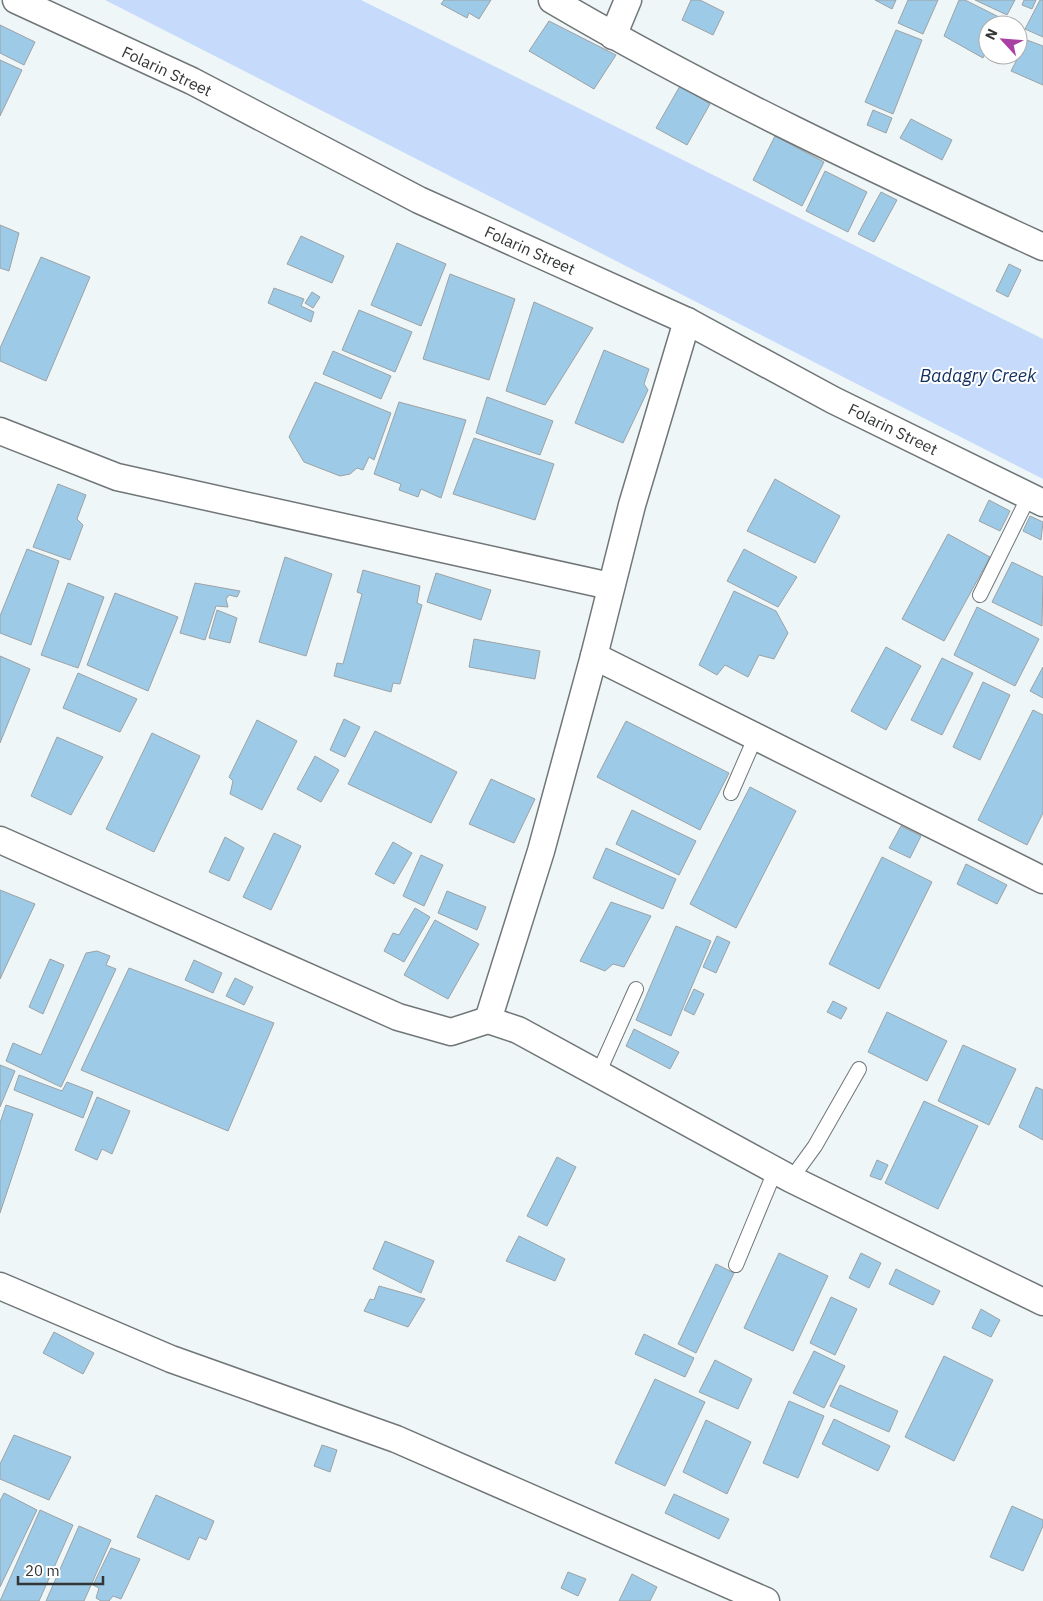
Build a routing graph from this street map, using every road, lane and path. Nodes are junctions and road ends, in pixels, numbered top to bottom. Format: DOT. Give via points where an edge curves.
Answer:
graph roads {
  1 [pos="16,0"];
  2 [pos="552,0"];
  3 [pos="628,0"];
  4 [pos="613,36"];
  5 [pos="1043,247"];
  6 [pos="687,321"];
  7 [pos="0,431"];
  8 [pos="1036,499"];
  9 [pos="610,586"];
  10 [pos="980,595"];
  11 [pos="594,656"];
  12 [pos="755,738"];
  13 [pos="731,793"];
  14 [pos="0,840"];
  15 [pos="1043,880"];
  16 [pos="636,989"];
  17 [pos="488,1020"];
  18 [pos="858,1069"];
  19 [pos="598,1074"];
  20 [pos="783,1175"];
  21 [pos="736,1265"];
  22 [pos="0,1286"];
  23 [pos="1043,1302"];
  24 [pos="766,1601"];
  1 -- 6 [label="street, Folarin Street" via="192,81 419,200"];
  2 -- 4 [label="street"];
  3 -- 4 [label="street"];
  4 -- 5 [label="street" via="876,171"];
  6 -- 8 [label="street, Folarin Street" via="833,400"];
  6 -- 9 [label="street"];
  7 -- 9 [label="street" via="117,477"];
  8 -- 10 [label="lane"];
  9 -- 11 [label="street"];
  11 -- 12 [label="street"];
  11 -- 17 [label="street" via="541,851"];
  12 -- 13 [label="lane"];
  12 -- 15 [label="street"];
  14 -- 17 [label="street" via="398,1017 451,1032"];
  16 -- 19 [label="lane"];
  17 -- 19 [label="street" via="518,1030"];
  18 -- 20 [label="lane" via="815,1146"];
  19 -- 20 [label="street"];
  20 -- 21 [label="lane"];
  20 -- 23 [label="street"];
  22 -- 24 [label="street" via="171,1359 396,1439"];
}
